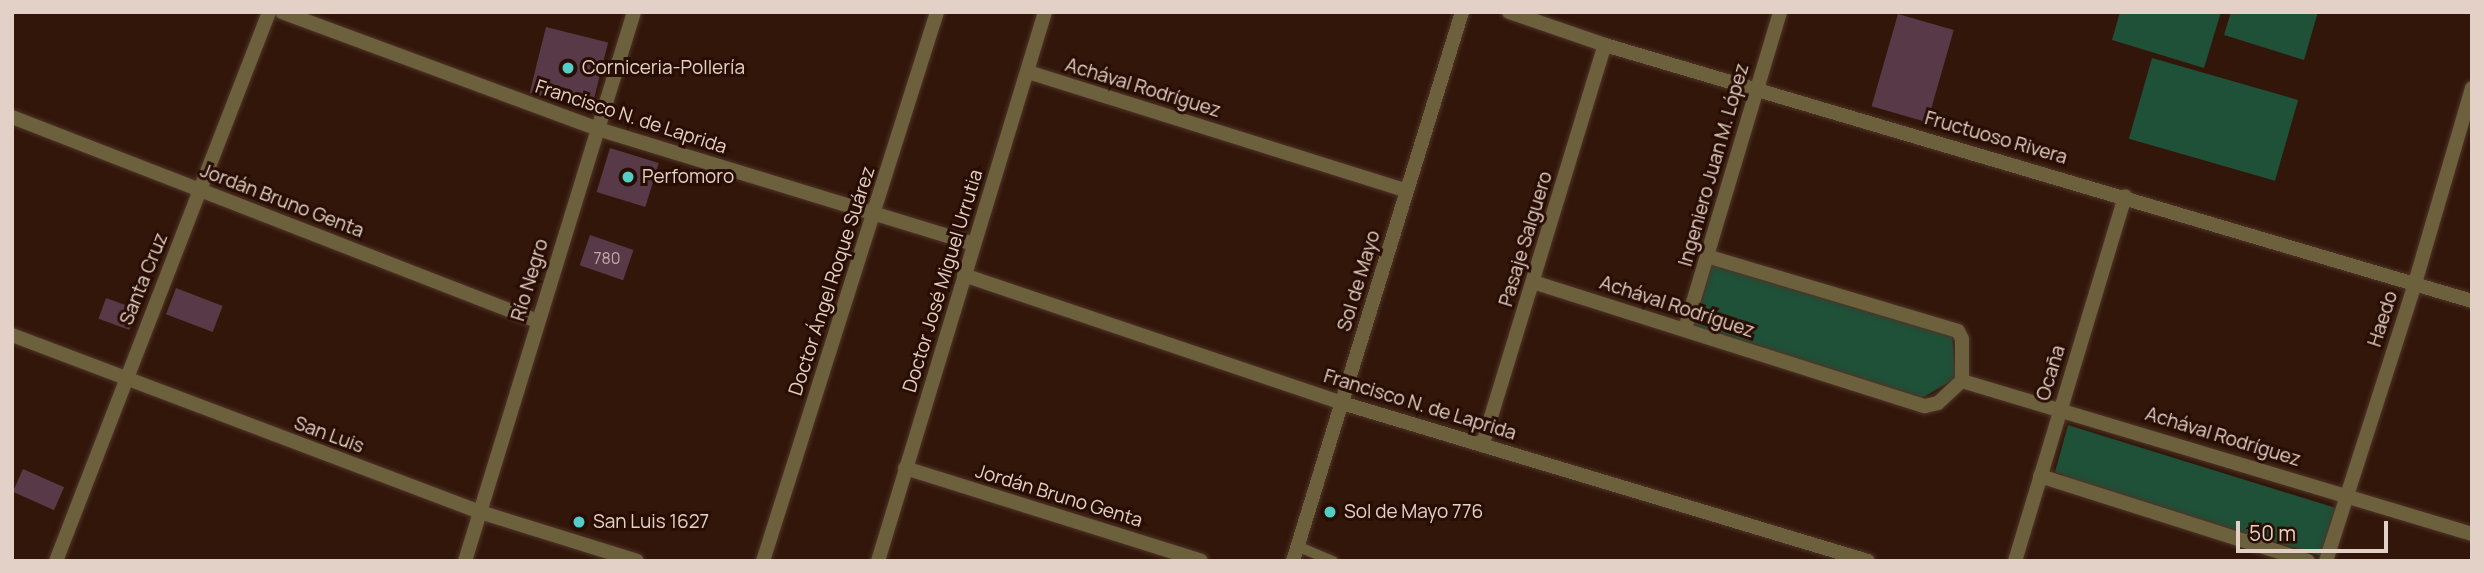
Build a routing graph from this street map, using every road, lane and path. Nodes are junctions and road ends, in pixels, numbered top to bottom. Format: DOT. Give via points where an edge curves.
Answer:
graph roads {
  1 [pos="269,12"];
  2 [pos="282,12"];
  3 [pos="634,12"];
  4 [pos="937,12"];
  5 [pos="1045,12"];
  6 [pos="1462,12"];
  7 [pos="1509,12"];
  8 [pos="1780,12"];
  9 [pos="1605,45"];
  10 [pos="1028,72"];
  11 [pos="2472,88"];
  12 [pos="1756,89"];
  13 [pos="12,117"];
  14 [pos="598,129"];
  15 [pos="201,191"];
  16 [pos="1408,191"];
  17 [pos="2125,197"];
  18 [pos="874,214"];
  19 [pos="974,244"];
  20 [pos="1707,256"];
  21 [pos="964,275"];
  22 [pos="1533,282"];
  23 [pos="2415,283"];
  24 [pos="2472,301"];
  25 [pos="537,321"];
  26 [pos="1685,329"];
  27 [pos="12,335"];
  28 [pos="124,380"];
  29 [pos="1962,381"];
  30 [pos="1342,402"];
  31 [pos="2060,408"];
  32 [pos="1483,443"];
  33 [pos="905,468"];
  34 [pos="2040,476"];
  35 [pos="2347,494"];
  36 [pos="480,512"];
  37 [pos="2472,534"];
  38 [pos="1295,554"];
  39 [pos="56,561"];
  40 [pos="465,561"];
  41 [pos="637,561"];
  42 [pos="763,561"];
  43 [pos="878,561"];
  44 [pos="1201,561"];
  45 [pos="1333,561"];
  46 [pos="1868,561"];
  47 [pos="2015,561"];
  48 [pos="2308,561"];
  49 [pos="2326,561"];
  1 -- 15 [label="street, Santa Cruz"];
  2 -- 14 [label="street, Francisco N. de Laprida"];
  3 -- 14 [label="street, Río Negro"];
  4 -- 18 [label="street, Doctor Ángel Roque Suárez"];
  5 -- 10 [label="street, Doctor José Miguel Urrutia"];
  6 -- 16 [label="street, Sol de Mayo"];
  7 -- 9 [label="street, Fructuoso Rivera"];
  8 -- 12 [label="street, Ingeniero Juan M. López"];
  9 -- 12 [label="street, Fructuoso Rivera"];
  9 -- 22 [label="street, Pasaje Salguero"];
  10 -- 16 [label="street, Achával Rodríguez"];
  10 -- 19 [label="street, Doctor José Miguel Urrutia"];
  11 -- 23 [label="street, Haedo"];
  12 -- 17 [label="street, Fructuoso Rivera"];
  12 -- 20 [label="street, Ingeniero Juan M. López"];
  13 -- 15 [label="street, Jordán Bruno Genta"];
  14 -- 18 [label="street, Francisco N. de Laprida"];
  14 -- 25 [label="street, Río Negro"];
  15 -- 25 [label="street, Jordán Bruno Genta"];
  15 -- 28 [label="street, Santa Cruz"];
  16 -- 30 [label="street, Sol de Mayo"];
  17 -- 23 [label="street, Fructuoso Rivera"];
  17 -- 31 [label="street, Ocaña"];
  18 -- 19 [label="street, Francisco N. de Laprida"];
  18 -- 42 [label="street, Doctor Ángel Roque Suárez"];
  19 -- 21 [label="street, Doctor José Miguel Urrutia"];
  20 -- 26 [label="street, Ingeniero Juan M. López"];
  20 -- 29 [label="street" via="1958,331"];
  21 -- 30 [label="street, Francisco N. de Laprida"];
  21 -- 33 [label="street, Doctor José Miguel Urrutia"];
  22 -- 26 [label="street, Achával Rodríguez"];
  22 -- 32 [label="street, Pasaje Salguero"];
  23 -- 24 [label="street, Fructuoso Rivera"];
  23 -- 35 [label="street, Haedo"];
  25 -- 36 [label="street, Río Negro"];
  26 -- 29 [label="street, Achával Rodríguez" via="1924,406 1938,403"];
  27 -- 28 [label="street, San Luis"];
  28 -- 36 [label="street, San Luis"];
  28 -- 39 [label="street, Santa Cruz"];
  29 -- 31 [label="street, Achával Rodríguez"];
  30 -- 32 [label="street, Francisco N. de Laprida"];
  30 -- 38 [label="street, Sol de Mayo"];
  31 -- 34 [label="street, Ocaña"];
  31 -- 35 [label="street, Achával Rodríguez"];
  32 -- 46 [label="street, Francisco N. de Laprida"];
  33 -- 43 [label="street, Doctor José Miguel Urrutia"];
  33 -- 44 [label="street, Jordán Bruno Genta"];
  34 -- 47 [label="street, Ocaña"];
  34 -- 48 [label="street"];
  35 -- 37 [label="street, Achával Rodríguez"];
  35 -- 49 [label="street, Haedo"];
  36 -- 40 [label="street, Río Negro"];
  36 -- 41 [label="street, San Luis"];
  38 -- 45 [label="lane"];
}
